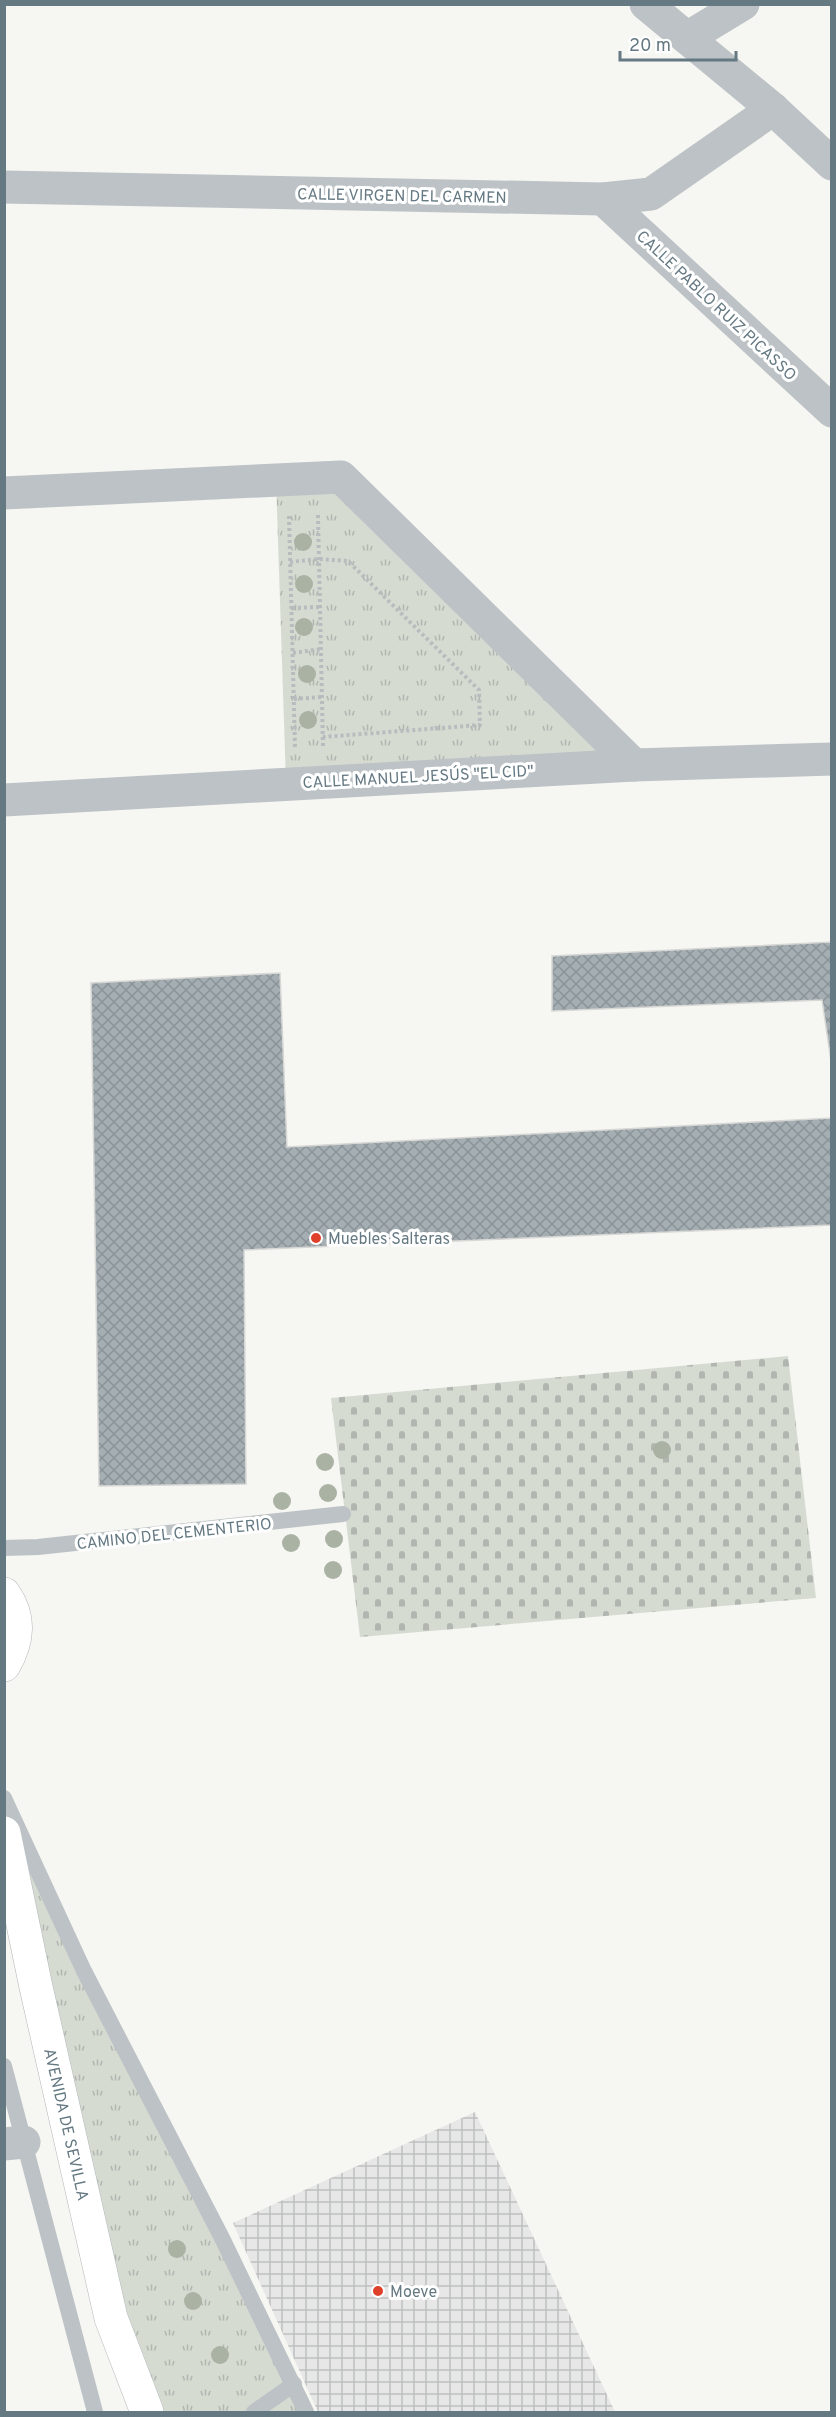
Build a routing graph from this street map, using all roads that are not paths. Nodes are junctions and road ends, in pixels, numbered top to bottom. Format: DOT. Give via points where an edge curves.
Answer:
graph roads {
  1 [pos="646,4"];
  2 [pos="743,4"];
  3 [pos="687,38"];
  4 [pos="772,109"];
  5 [pos="819,133"];
  6 [pos="831,164"];
  7 [pos="4,187"];
  8 [pos="603,199"];
  9 [pos="831,411"];
  10 [pos="4,494"];
  11 [pos="831,759"];
  12 [pos="634,765"];
  13 [pos="4,800"];
  14 [pos="343,1514"];
  15 [pos="4,1548"];
  16 [pos="4,1594"];
  17 [pos="4,1665"];
  18 [pos="4,1798"];
  19 [pos="4,1833"];
  20 [pos="4,2066"];
  21 [pos="14,2143"];
  22 [pos="294,2384"];
  23 [pos="95,2412"];
  24 [pos="147,2412"];
  25 [pos="254,2412"];
  26 [pos="306,2412"];
  1 -- 3 [label="street"];
  2 -- 3 [label="street"];
  3 -- 4 [label="street"];
  4 -- 5 [label="street"];
  4 -- 8 [label="street, CALLE VIRGEN DEL CARMEN" via="651,194"];
  5 -- 6 [label="street"];
  7 -- 8 [label="street, CALLE VIRGEN DEL CARMEN"];
  8 -- 9 [label="street, CALLE PABLO RUIZ PICASSO"];
  10 -- 12 [label="street" via="340,477"];
  11 -- 12 [label="street, CALLE MANUEL JESÚS \"EL CID\""];
  12 -- 13 [label="street, CALLE MANUEL JESÚS \"EL CID\""];
  14 -- 15 [label="lane, CAMINO DEL CEMENTERIO"];
  16 -- 17 [label="main road" via="16,1618 17,1634"];
  18 -- 22 [label="lane" via="84,1971"];
  19 -- 24 [label="main road, AVENIDA DE SEVILLA" via="111,2318"];
  20 -- 21 [label="lane"];
  21 -- 23 [label="lane"];
  22 -- 25 [label="lane"];
  22 -- 26 [label="lane"];
}
